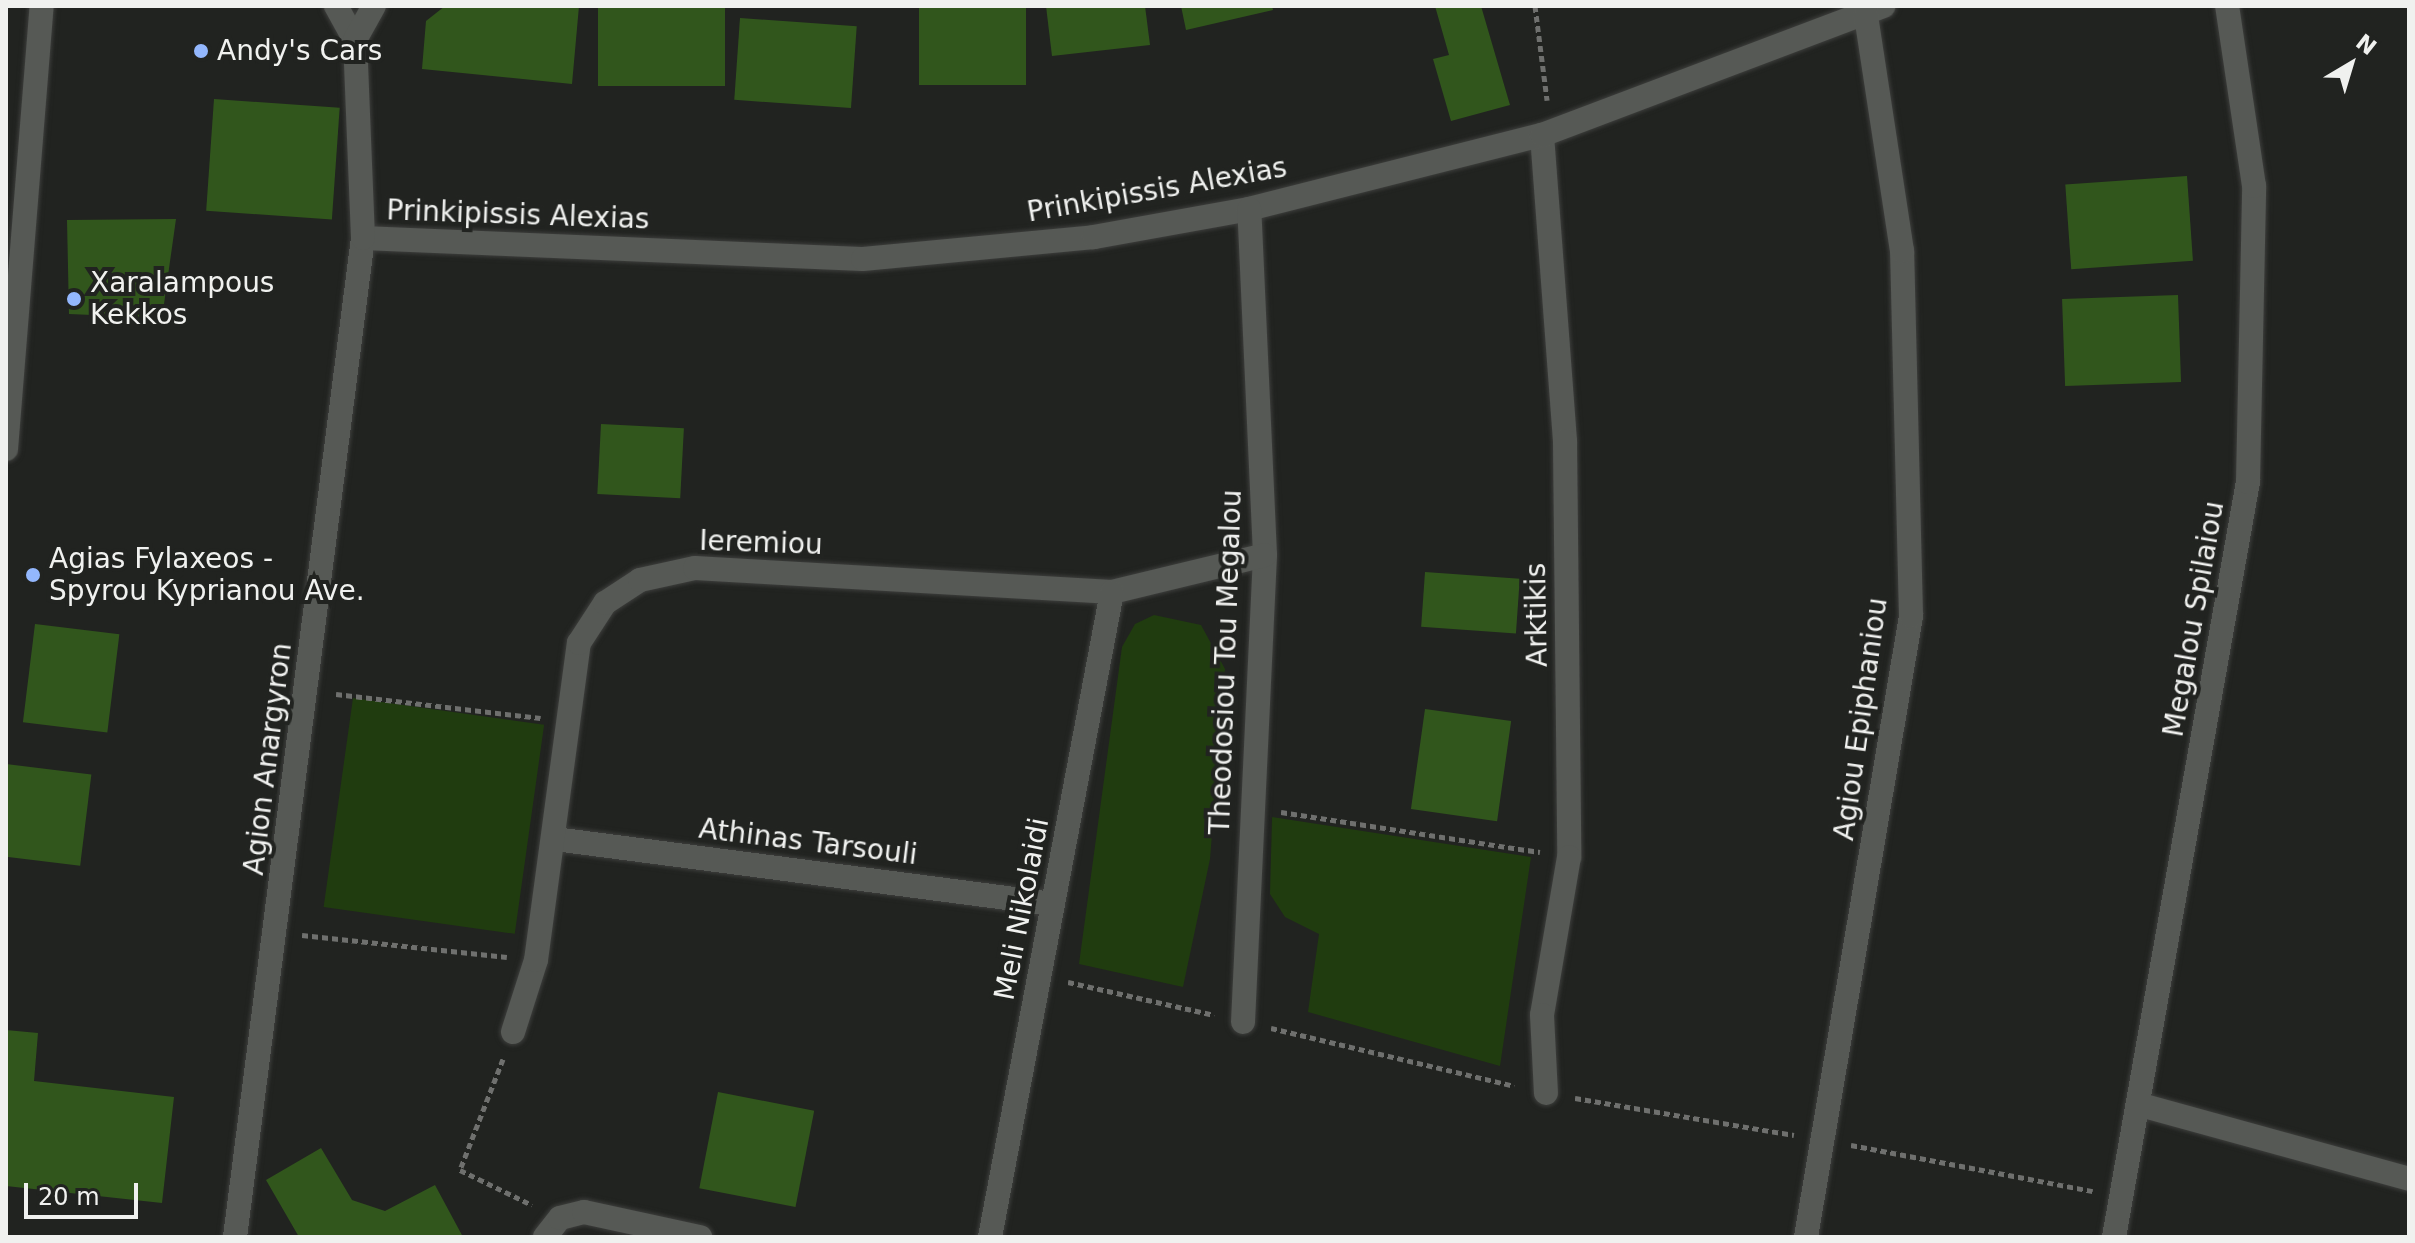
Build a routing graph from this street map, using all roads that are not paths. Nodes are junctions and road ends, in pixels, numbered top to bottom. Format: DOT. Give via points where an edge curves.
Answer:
graph roads {
  1 [pos="42,6"];
  2 [pos="336,6"];
  3 [pos="374,6"];
  4 [pos="2227,6"];
  5 [pos="1874,10"];
  6 [pos="355,40"];
  7 [pos="1547,133"];
  8 [pos="1249,209"];
  9 [pos="363,238"];
  10 [pos="6,449"];
  11 [pos="1265,555"];
  12 [pos="1112,592"];
  13 [pos="555,839"];
  14 [pos="1053,904"];
  15 [pos="1243,1022"];
  16 [pos="513,1032"];
  17 [pos="1546,1093"];
  18 [pos="2141,1105"];
  19 [pos="2409,1179"];
  20 [pos="552,1228"];
  21 [pos="235,1237"];
  22 [pos="700,1237"];
  23 [pos="990,1237"];
  24 [pos="1806,1237"];
  25 [pos="2114,1237"];
  1 -- 10 [label="street"];
  2 -- 6 [label="street"];
  3 -- 6 [label="street"];
  4 -- 18 [label="street, Megalou Spilaiou" via="2254,186 2248,482"];
  5 -- 7 [label="street, Prinkipissis Alexias"];
  5 -- 24 [label="street, Agiou Epiphaniou" via="1902,251 1911,616"];
  6 -- 9 [label="street, Agion Anargyron"];
  7 -- 8 [label="street, Prinkipissis Alexias"];
  7 -- 17 [label="street, Arktikis" via="1565,441 1569,857 1542,1015"];
  8 -- 9 [label="street, Prinkipissis Alexias" via="1094,237 863,259"];
  8 -- 11 [label="street, Theodosiou Tou Megalou"];
  9 -- 21 [label="street, Agion Anargyron"];
  11 -- 12 [label="street, Ieremiou"];
  11 -- 15 [label="street, Theodosiou Tou Megalou"];
  12 -- 13 [label="street, Ieremiou" via="695,568 640,580 605,603 579,643"];
  12 -- 14 [label="street, Meli Nikolaidi"];
  13 -- 14 [label="street, Athinas Tarsouli"];
  13 -- 16 [label="street, Ieremiou" via="536,960"];
  14 -- 23 [label="street, Meli Nikolaidi"];
  18 -- 19 [label="street"];
  18 -- 25 [label="street, Megalou Spilaiou"];
  20 -- 22 [label="street" via="584,1212"];
}
